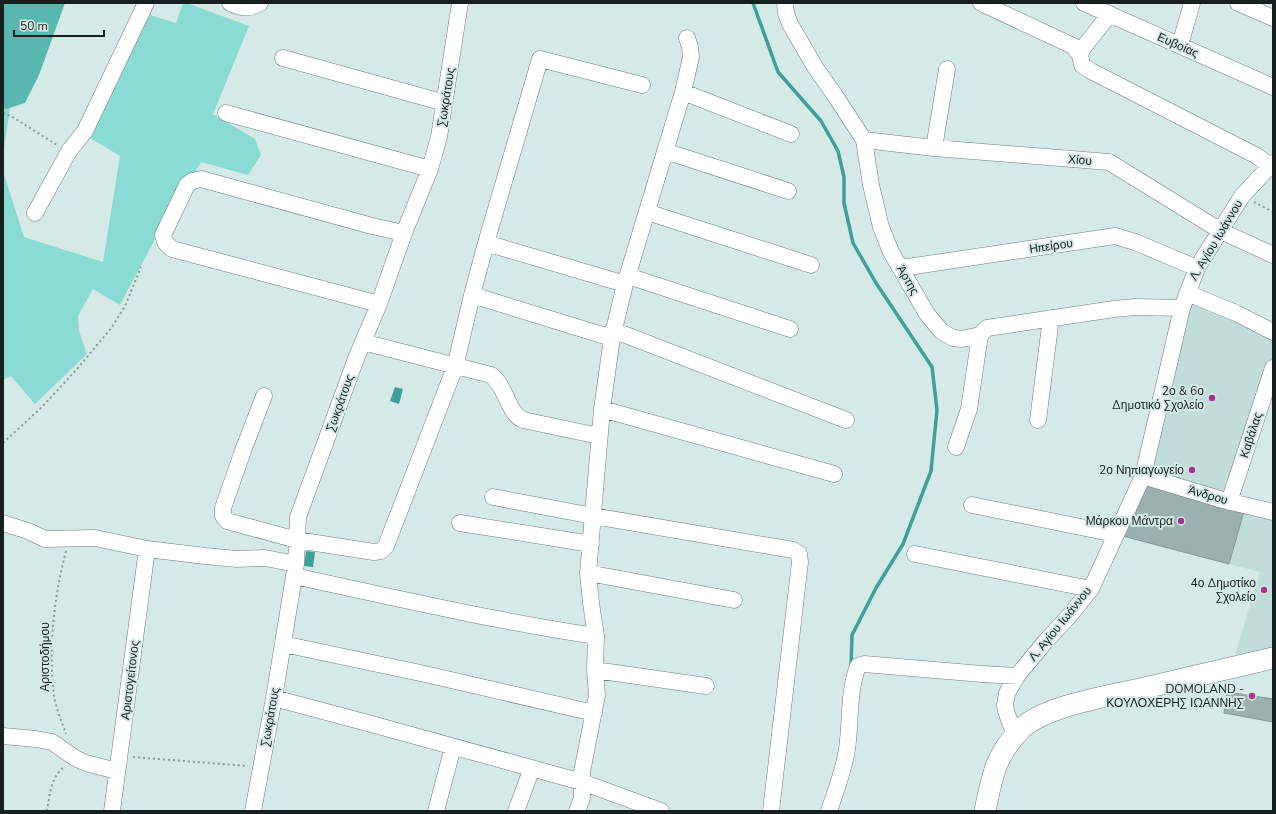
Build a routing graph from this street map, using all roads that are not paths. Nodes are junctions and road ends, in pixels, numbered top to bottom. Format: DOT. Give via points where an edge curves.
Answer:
graph roads {
  1 [pos="146,3"];
  2 [pos="230,3"];
  3 [pos="260,3"];
  4 [pos="460,3"];
  5 [pos="785,3"];
  6 [pos="981,3"];
  7 [pos="1084,3"];
  8 [pos="1192,3"];
  9 [pos="1238,3"];
  10 [pos="1110,14"];
  11 [pos="1273,18"];
  12 [pos="687,38"];
  13 [pos="1180,45"];
  14 [pos="1080,55"];
  15 [pos="284,58"];
  16 [pos="946,69"];
  17 [pos="642,85"];
  18 [pos="1273,87"];
  19 [pos="683,92"];
  20 [pos="445,103"];
  21 [pos="226,113"];
  22 [pos="791,134"];
  23 [pos="864,140"];
  24 [pos="934,148"];
  25 [pos="665,151"];
  26 [pos="1272,166"];
  27 [pos="430,169"];
  28 [pos="788,191"];
  29 [pos="647,212"];
  30 [pos="35,213"];
  31 [pos="1221,231"];
  32 [pos="404,233"];
  33 [pos="486,243"];
  34 [pos="1273,255"];
  35 [pos="811,265"];
  36 [pos="901,268"];
  37 [pos="1197,268"];
  38 [pos="626,280"];
  39 [pos="472,295"];
  40 [pos="1184,300"];
  41 [pos="379,304"];
  42 [pos="1051,318"];
  43 [pos="790,329"];
  44 [pos="1273,332"];
  45 [pos="613,334"];
  46 [pos="980,335"];
  47 [pos="363,342"];
  48 [pos="455,367"];
  49 [pos="1273,368"];
  50 [pos="264,396"];
  51 [pos="602,409"];
  52 [pos="846,420"];
  53 [pos="1038,420"];
  54 [pos="599,436"];
  55 [pos="956,446"];
  56 [pos="834,474"];
  57 [pos="1143,476"];
  58 [pos="493,497"];
  59 [pos="1229,502"];
  60 [pos="972,505"];
  61 [pos="1273,512"];
  62 [pos="593,516"];
  63 [pos="3,523"];
  64 [pos="460,524"];
  65 [pos="1115,534"];
  66 [pos="296,540"];
  67 [pos="591,544"];
  68 [pos="147,549"];
  69 [pos="915,554"];
  70 [pos="295,570"];
  71 [pos="588,573"];
  72 [pos="1091,589"];
  73 [pos="734,600"];
  74 [pos="596,636"];
  75 [pos="283,644"];
  76 [pos="1273,658"];
  77 [pos="595,670"];
  78 [pos="1017,676"];
  79 [pos="706,686"];
  80 [pos="274,698"];
  81 [pos="594,713"];
  82 [pos="3,736"];
  83 [pos="1015,736"];
  84 [pos="453,747"];
  85 [pos="118,763"];
  86 [pos="532,768"];
  87 [pos="582,782"];
  88 [pos="112,811"];
  89 [pos="252,811"];
  90 [pos="436,811"];
  91 [pos="516,811"];
  92 [pos="577,811"];
  93 [pos="661,811"];
  94 [pos="771,811"];
  95 [pos="829,811"];
  96 [pos="985,811"];
  1 -- 30 [label="street" via="84,131 69,151"];
  2 -- 3 [label="street" via="248,8"];
  4 -- 20 [label="street, Σωκράτους"];
  5 -- 23 [label="street, Άρτης" via="790,24 815,67"];
  6 -- 14 [label="street" via="1073,46"];
  7 -- 10 [label="street, Ευβοίας"];
  8 -- 13 [label="street"];
  9 -- 11 [label="street"];
  10 -- 13 [label="street, Ευβοίας"];
  10 -- 14 [label="street"];
  12 -- 19 [label="street" via="691,57"];
  13 -- 18 [label="street, Ευβοίας"];
  14 -- 26 [label="street" via="1082,65 1092,71"];
  15 -- 20 [label="street"];
  16 -- 24 [label="street"];
  17 -- 33 [label="street" via="540,59"];
  19 -- 22 [label="street"];
  19 -- 25 [label="street"];
  20 -- 27 [label="street, Σωκράτους"];
  21 -- 27 [label="street"];
  23 -- 24 [label="street, Χίου"];
  23 -- 36 [label="street, Άρτης" via="870,185 881,227"];
  24 -- 31 [label="street, Χίου" via="1109,162"];
  25 -- 28 [label="street"];
  25 -- 29 [label="street"];
  26 -- 31 [label="street, Λ. Αγίου Ιωάννου" via="1242,196"];
  27 -- 32 [label="street, Σωκράτους"];
  29 -- 35 [label="street"];
  29 -- 38 [label="street"];
  31 -- 34 [label="street, Χίου"];
  31 -- 37 [label="street, Λ. Αγίου Ιωάννου"];
  32 -- 41 [label="street, Σωκράτους"];
  32 -- 41 [label="street" via="201,179 187,185 163,235 165,242 172,249"];
  33 -- 38 [label="street"];
  33 -- 39 [label="street"];
  36 -- 37 [label="street, Ηπείρου" via="1115,236"];
  36 -- 46 [label="street, Άρτης" via="927,314 941,331 953,338 962,339"];
  37 -- 40 [label="street, Λ. Αγίου Ιωάννου"];
  38 -- 43 [label="street"];
  38 -- 45 [label="street"];
  39 -- 45 [label="street"];
  39 -- 48 [label="street"];
  40 -- 42 [label="street, Άρτης"];
  40 -- 44 [label="street" via="1236,313"];
  40 -- 57 [label="street, Λ. Αγίου Ιωάννου"];
  41 -- 47 [label="street, Σωκράτους"];
  42 -- 46 [label="street, Άρτης" via="987,328"];
  42 -- 53 [label="street"];
  45 -- 51 [label="street"];
  45 -- 52 [label="street"];
  46 -- 55 [label="street" via="969,409"];
  47 -- 48 [label="street"];
  47 -- 66 [label="street, Σωκράτους" via="298,518"];
  48 -- 54 [label="street" via="491,375 498,380 516,417"];
  48 -- 66 [label="street" via="386,546 381,551 374,552"];
  49 -- 59 [label="street, Καβάλας"];
  50 -- 66 [label="street" via="223,508 223,516 227,521"];
  51 -- 54 [label="street"];
  51 -- 56 [label="street"];
  54 -- 62 [label="street"];
  57 -- 59 [label="street, Άνδρου"];
  57 -- 65 [label="street, Λ. Αγίου Ιωάννου"];
  58 -- 62 [label="street"];
  59 -- 61 [label="street, Άνδρου"];
  60 -- 65 [label="street"];
  62 -- 67 [label="street"];
  62 -- 94 [label="street" via="793,550 799,554"];
  63 -- 68 [label="street" via="45,539 95,538"];
  64 -- 67 [label="street"];
  65 -- 72 [label="street, Λ. Αγίου Ιωάννου"];
  66 -- 70 [label="street, Σωκράτους"];
  67 -- 71 [label="street"];
  68 -- 70 [label="street" via="237,559 265,558"];
  68 -- 85 [label="street, Αριστογείτονος"];
  69 -- 72 [label="street"];
  70 -- 74 [label="street" via="449,610"];
  70 -- 75 [label="street, Σωκράτους"];
  71 -- 73 [label="street"];
  71 -- 74 [label="street"];
  72 -- 78 [label="street, Λ. Αγίου Ιωάννου"];
  74 -- 77 [label="street"];
  75 -- 80 [label="street, Σωκράτους"];
  75 -- 81 [label="street"];
  76 -- 83 [label="main road" via="1069,706 1036,718"];
  77 -- 79 [label="street"];
  77 -- 81 [label="street" via="597,695"];
  78 -- 83 [label="street, Λ. Αγίου Ιωάννου" via="1006,693 1005,705"];
  78 -- 95 [label="street" via="864,664 858,666 855,672 844,769"];
  80 -- 84 [label="street"];
  80 -- 89 [label="street, Σωκράτους"];
  81 -- 87 [label="street"];
  82 -- 85 [label="street" via="52,742 74,758 86,763"];
  83 -- 96 [label="main road" via="1002,751 998,761"];
  84 -- 86 [label="street"];
  84 -- 90 [label="street"];
  85 -- 88 [label="street, Αριστογείτονος"];
  86 -- 87 [label="street"];
  86 -- 91 [label="street"];
  87 -- 92 [label="street" via="582,798"];
  87 -- 93 [label="street"];
}
